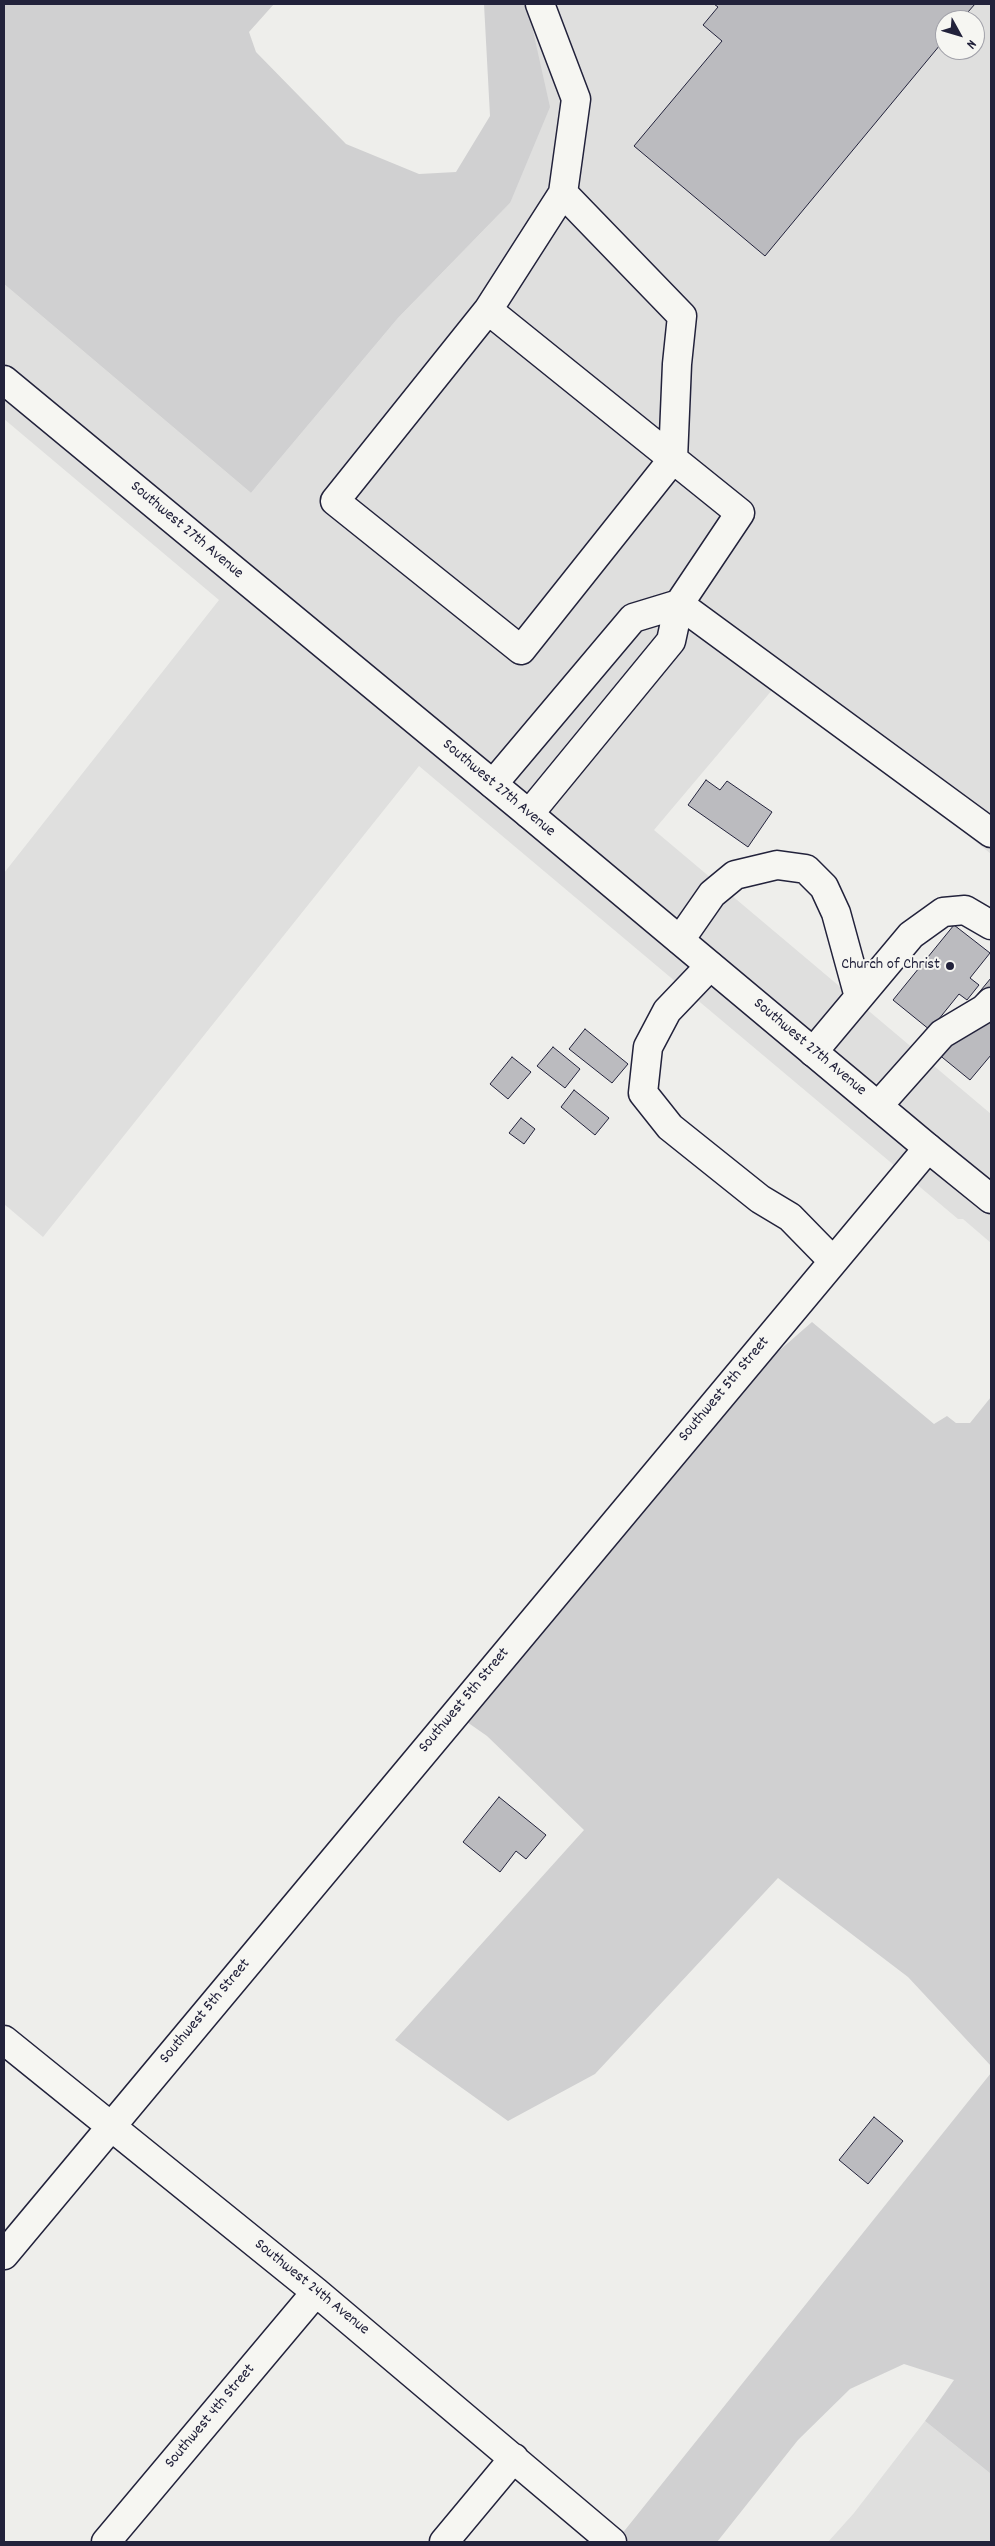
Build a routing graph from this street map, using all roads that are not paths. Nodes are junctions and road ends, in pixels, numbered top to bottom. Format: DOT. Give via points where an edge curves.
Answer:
graph roads {
  1 [pos="540,4"];
  2 [pos="563,193"];
  3 [pos="488,310"];
  4 [pos="4,380"];
  5 [pos="674,459"];
  6 [pos="679,604"];
  7 [pos="493,784"];
  8 [pos="529,814"];
  9 [pos="991,833"];
  10 [pos="991,925"];
  11 [pos="680,940"];
  12 [pos="710,966"];
  13 [pos="860,997"];
  14 [pos="991,1002"];
  15 [pos="813,1052"];
  16 [pos="878,1106"];
  17 [pos="928,1148"];
  18 [pos="991,1198"];
  19 [pos="833,1261"];
  20 [pos="4,2040"];
  21 [pos="110,2127"];
  22 [pos="4,2255"];
  23 [pos="316,2292"];
  24 [pos="514,2458"];
  25 [pos="106,2542"];
  26 [pos="444,2542"];
  27 [pos="612,2542"];
  1 -- 2 [label="street" via="576,99"];
  2 -- 3 [label="street"];
  2 -- 5 [label="street" via="682,316"];
  3 -- 5 [label="street"];
  3 -- 5 [label="street" via="335,501 521,650"];
  4 -- 7 [label="street, Southwest 27th Avenue"];
  5 -- 6 [label="street" via="740,513"];
  6 -- 7 [label="street" via="633,618"];
  6 -- 8 [label="street" via="671,641"];
  6 -- 9 [label="street"];
  7 -- 8 [label="street, Southwest 27th Avenue"];
  8 -- 11 [label="street, Southwest 27th Avenue"];
  10 -- 13 [label="street" via="965,910 943,912 911,935"];
  11 -- 12 [label="street, Southwest 27th Avenue"];
  11 -- 13 [label="street" via="712,894 735,876 778,865 806,868 824,887 836,913"];
  12 -- 15 [label="street, Southwest 27th Avenue"];
  12 -- 19 [label="street" via="667,1011 648,1047 643,1093 670,1127 760,1199 790,1217"];
  13 -- 15 [label="street"];
  14 -- 16 [label="street" via="942,1034"];
  15 -- 16 [label="street, Southwest 27th Avenue"];
  16 -- 17 [label="street, Southwest 27th Avenue"];
  17 -- 18 [label="street, Southwest 27th Avenue"];
  17 -- 19 [label="street, Southwest 5th Street"];
  19 -- 21 [label="street, Southwest 5th Street"];
  20 -- 21 [label="street, Southwest 24th Avenue"];
  21 -- 22 [label="street, Southwest 5th Street"];
  21 -- 23 [label="street, Southwest 24th Avenue"];
  23 -- 24 [label="street, Southwest 24th Avenue"];
  23 -- 25 [label="street, Southwest 4th Street"];
  24 -- 26 [label="street"];
  24 -- 27 [label="street, Southwest 24th Avenue"];
}
